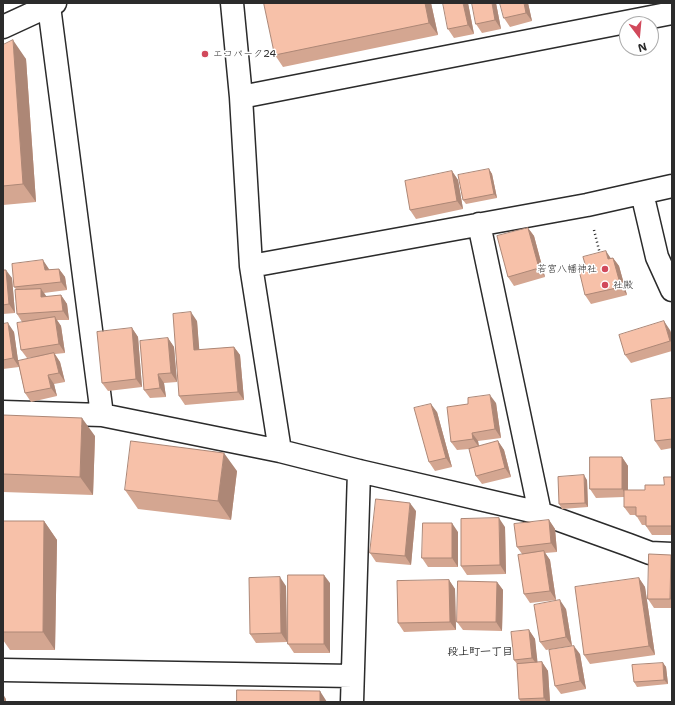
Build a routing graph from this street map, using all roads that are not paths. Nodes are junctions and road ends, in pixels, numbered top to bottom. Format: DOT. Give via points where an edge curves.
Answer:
graph roads {
  1 [pos="232,3"];
  2 [pos="52,5"];
  3 [pos="672,13"];
  4 [pos="3,27"];
  5 [pos="240,97"];
  6 [pos="672,186"];
  7 [pos="642,193"];
  8 [pos="479,224"];
  9 [pos="251,266"];
  10 [pos="672,290"];
  11 [pos="3,412"];
  12 [pos="102,415"];
  13 [pos="280,451"];
  14 [pos="359,471"];
  15 [pos="540,513"];
  16 [pos="672,554"];
  17 [pos="3,670"];
  18 [pos="352,676"];
  19 [pos="352,702"];
  1 -- 5 [label="street"];
  2 -- 4 [label="street"];
  2 -- 12 [label="street"];
  3 -- 5 [label="street"];
  5 -- 9 [label="street"];
  6 -- 7 [label="street"];
  7 -- 8 [label="street"];
  7 -- 10 [label="street" via="657,258"];
  8 -- 9 [label="street"];
  8 -- 15 [label="street"];
  9 -- 13 [label="street"];
  11 -- 12 [label="street"];
  12 -- 13 [label="street"];
  13 -- 14 [label="street"];
  14 -- 15 [label="street"];
  14 -- 18 [label="street"];
  15 -- 16 [label="street" via="650,553"];
  17 -- 18 [label="street"];
  18 -- 19 [label="street"];
}
